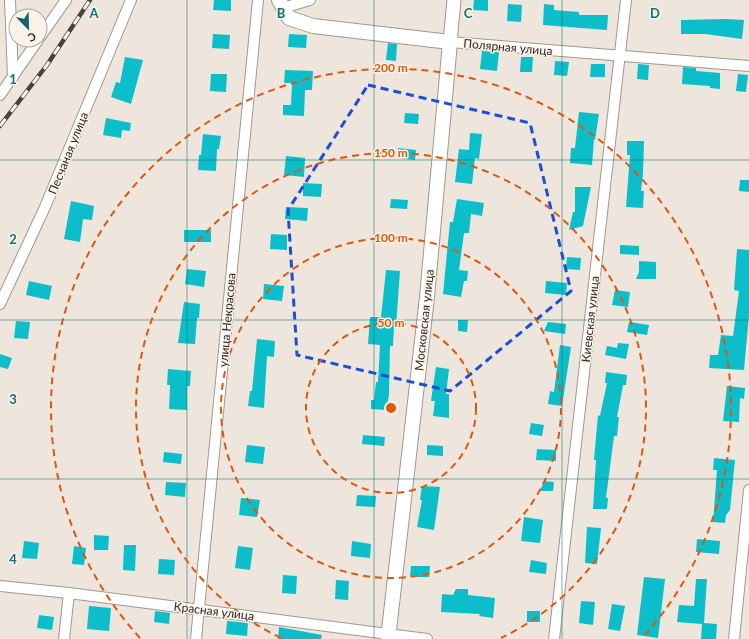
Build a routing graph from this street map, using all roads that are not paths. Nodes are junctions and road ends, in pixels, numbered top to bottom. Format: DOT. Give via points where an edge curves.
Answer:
graph roads {
  1 [pos="10,0"];
  2 [pos="66,0"];
  3 [pos="131,0"];
  4 [pos="258,0"];
  5 [pos="310,0"];
  6 [pos="454,0"];
  7 [pos="626,0"];
  8 [pos="281,4"];
  9 [pos="48,26"];
  10 [pos="450,42"];
  11 [pos="33,48"];
  12 [pos="620,56"];
  13 [pos="749,66"];
  14 [pos="13,77"];
  15 [pos="0,95"];
  16 [pos="0,304"];
  17 [pos="749,490"];
  18 [pos="0,586"];
  19 [pos="70,593"];
  20 [pos="199,610"];
  21 [pos="388,636"];
  22 [pos="64,639"];
  23 [pos="196,639"];
  24 [pos="427,639"];
  25 [pos="554,639"];
  26 [pos="734,639"];
  1 -- 14 [label="street"];
  2 -- 9 [label="street"];
  3 -- 16 [label="street, Песчаная улица" via="45,207"];
  4 -- 20 [label="street, улица Некрасова"];
  5 -- 8 [label="street"];
  6 -- 10 [label="street, Московская улица"];
  7 -- 12 [label="street, Киевская улица"];
  8 -- 10 [label="main road, Полярная улица" via="289,18 314,26"];
  10 -- 12 [label="street, Полярная улица"];
  10 -- 21 [label="main road, Московская улица" via="426,297"];
  11 -- 14 [label="street"];
  12 -- 13 [label="street, Полярная улица"];
  12 -- 25 [label="street, Киевская улица"];
  14 -- 15 [label="street"];
  17 -- 26 [label="street"];
  18 -- 19 [label="street, Красная улица"];
  19 -- 20 [label="street, Красная улица"];
  19 -- 22 [label="street"];
  20 -- 21 [label="street, Красная улица"];
  20 -- 23 [label="street, улица Некрасова"];
  21 -- 24 [label="street, Красная улица"];
}
